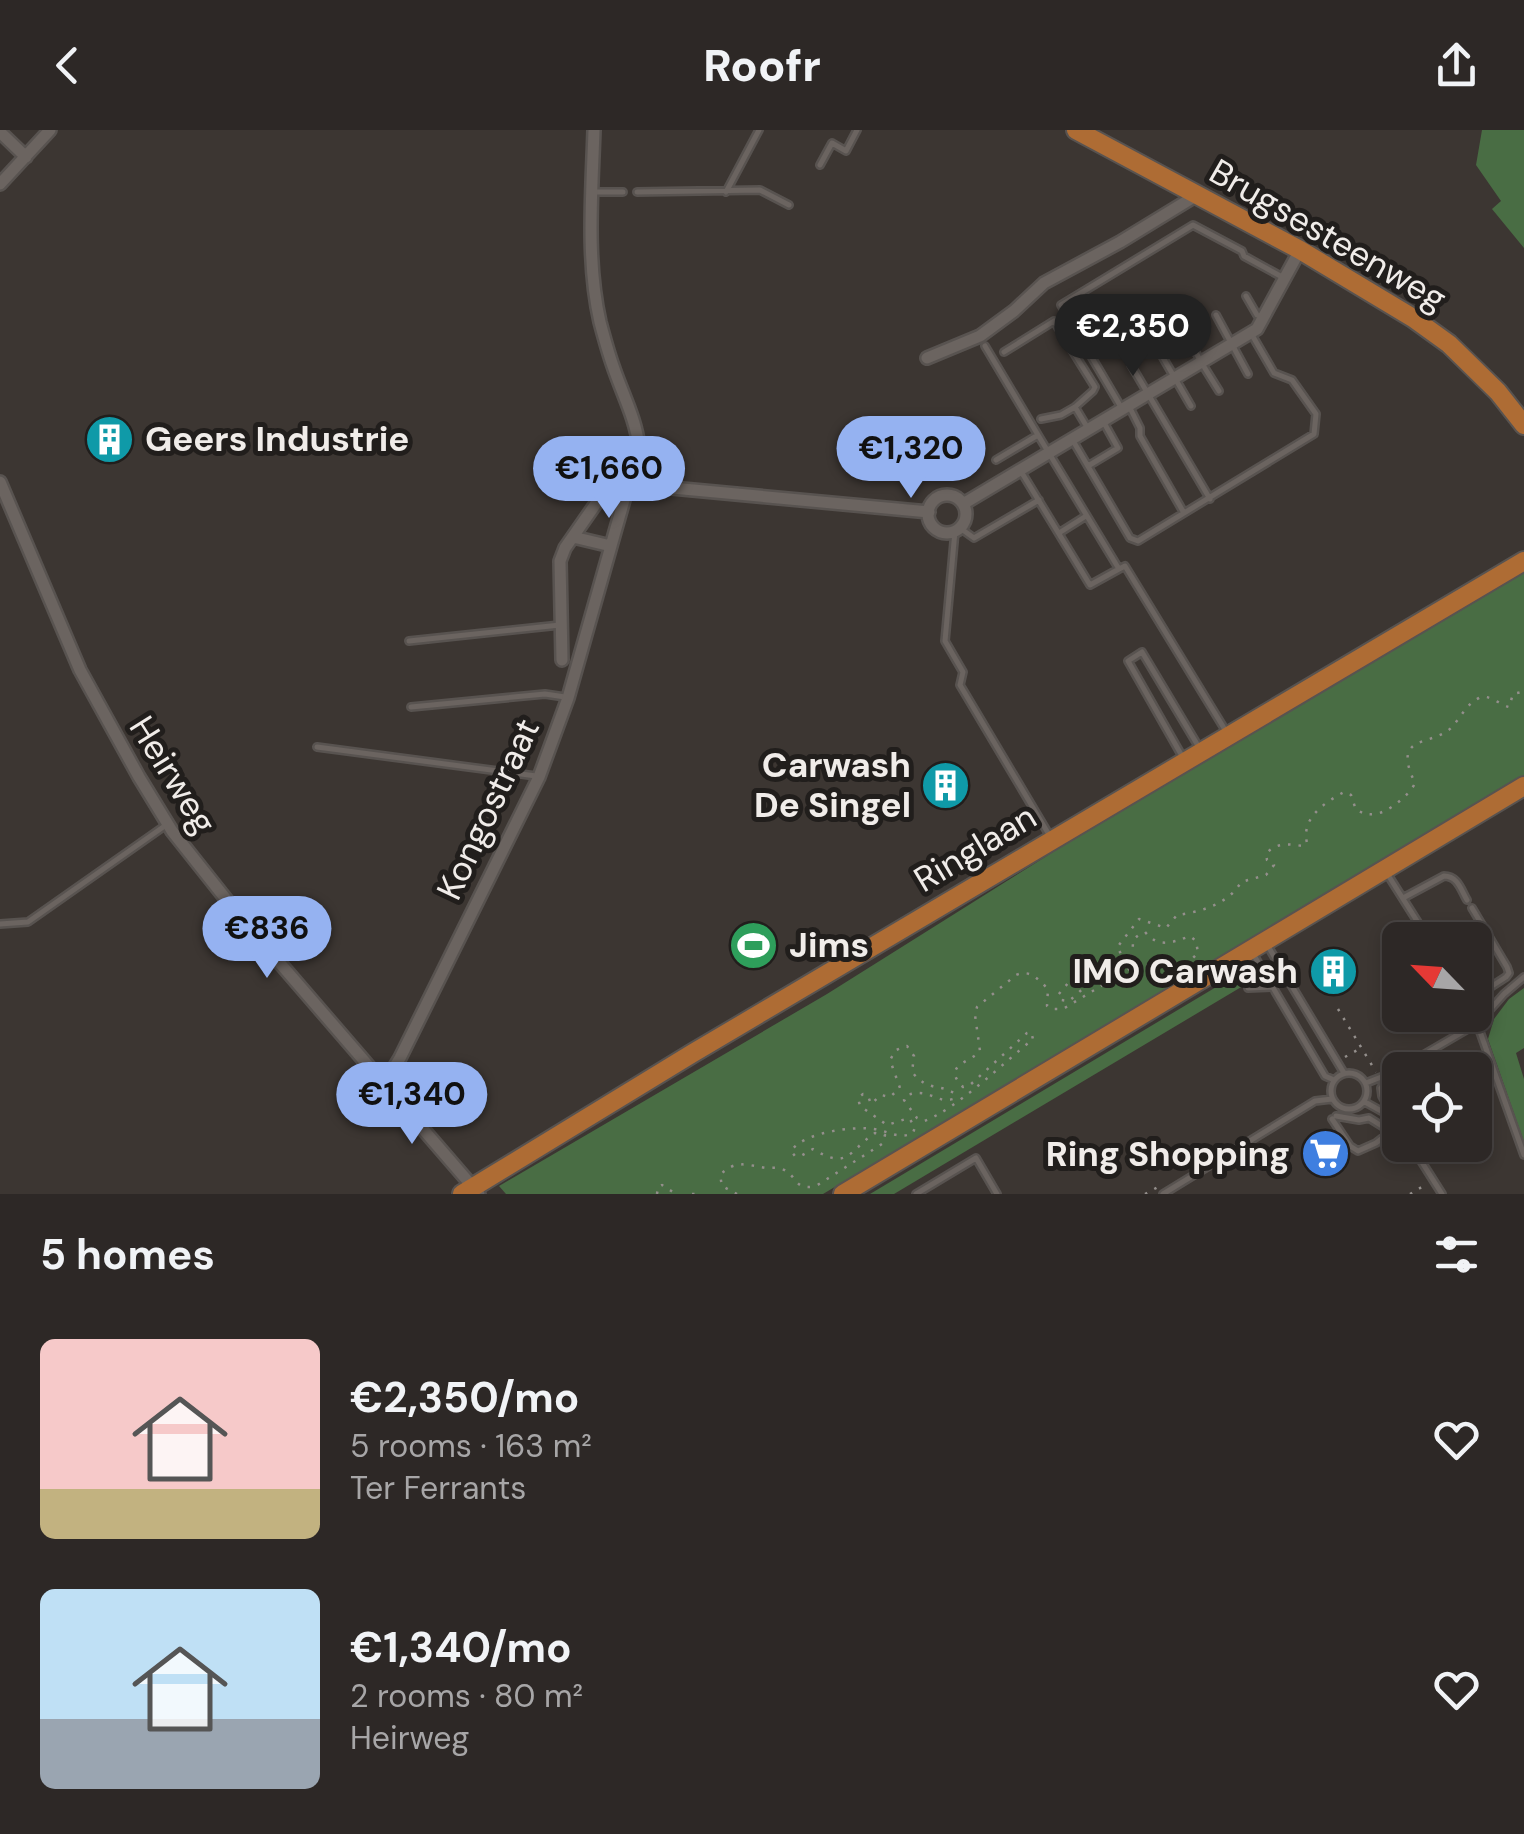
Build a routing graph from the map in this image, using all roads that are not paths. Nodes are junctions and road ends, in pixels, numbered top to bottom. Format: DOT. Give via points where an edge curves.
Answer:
graph roads {
  1 [pos="50,130"];
  2 [pos="594,130"];
  3 [pos="759,130"];
  4 [pos="857,130"];
  5 [pos="1076,130"];
  6 [pos="0,132"];
  7 [pos="26,156"];
  8 [pos="820,165"];
  9 [pos="0,184"];
  10 [pos="592,192"];
  11 [pos="623,192"];
  12 [pos="637,192"];
  13 [pos="726,192"];
  14 [pos="1197,195"];
  15 [pos="789,205"];
  16 [pos="1300,250"];
  17 [pos="1284,278"];
  18 [pos="1246,296"];
  19 [pos="1216,315"];
  20 [pos="1263,317"];
  21 [pos="1250,332"];
  22 [pos="1186,334"];
  23 [pos="1232,344"];
  24 [pos="985,346"];
  25 [pos="1158,349"];
  26 [pos="1004,352"];
  27 [pos="927,358"];
  28 [pos="1201,362"];
  29 [pos="1130,364"];
  30 [pos="1248,374"];
  31 [pos="1174,378"];
  32 [pos="1219,391"];
  33 [pos="1148,394"];
  34 [pos="1191,406"];
  35 [pos="1075,407"];
  36 [pos="1125,408"];
  37 [pos="1041,419"];
  38 [pos="1103,421"];
  39 [pos="1524,425"];
  40 [pos="1089,430"];
  41 [pos="1038,434"];
  42 [pos="1072,439"];
  43 [pos="1048,454"];
  44 [pos="996,460"];
  45 [pos="1088,466"];
  46 [pos="1020,470"];
  47 [pos="0,482"];
  48 [pos="611,482"];
  49 [pos="629,484"];
  50 [pos="1210,499"];
  51 [pos="1038,500"];
  52 [pos="964,504"];
  53 [pos="929,512"];
  54 [pos="1184,514"];
  55 [pos="1086,516"];
  56 [pos="958,530"];
  57 [pos="1059,534"];
  58 [pos="573,536"];
  59 [pos="611,546"];
  60 [pos="1524,561"];
  61 [pos="1118,569"];
  62 [pos="561,625"];
  63 [pos="408,641"];
  64 [pos="562,660"];
  65 [pos="568,698"];
  66 [pos="411,707"];
  67 [pos="1228,736"];
  68 [pos="317,747"];
  69 [pos="1194,757"];
  70 [pos="539,776"];
  71 [pos="1524,786"];
  72 [pos="168,824"];
  73 [pos="1053,840"];
  74 [pos="1385,870"];
  75 [pos="1403,898"];
  76 [pos="1468,900"];
  77 [pos="1472,908"];
  78 [pos="1418,922"];
  79 [pos="1481,922"];
  80 [pos="0,924"];
  81 [pos="1492,941"];
  82 [pos="1258,946"];
  83 [pos="1524,978"];
  84 [pos="1492,986"];
  85 [pos="1273,987"];
  86 [pos="1248,988"];
  87 [pos="1492,1007"];
  88 [pos="1463,1032"];
  89 [pos="1481,1032"];
  90 [pos="1428,1052"];
  91 [pos="1344,1073"];
  92 [pos="1382,1075"];
  93 [pos="1334,1080"];
  94 [pos="382,1081"];
  95 [pos="1366,1083"];
  96 [pos="1332,1099"];
  97 [pos="1364,1102"];
  98 [pos="1382,1110"];
  99 [pos="1334,1117"];
  100 [pos="1524,1155"];
  101 [pos="1422,1162"];
  102 [pos="472,1192"];
  103 [pos="843,1194"];
  104 [pos="916,1194"];
  105 [pos="997,1194"];
  106 [pos="1163,1194"];
  107 [pos="1442,1194"];
  1 -- 7 [label="street"];
  2 -- 10 [label="street, Kongostraat"];
  3 -- 13 [label="lane"];
  4 -- 8 [label="lane" via="846,151 832,143"];
  5 -- 14 [label="main road, Brugsesteenweg"];
  6 -- 7 [label="street"];
  7 -- 9 [label="street"];
  10 -- 11 [label="lane"];
  10 -- 49 [label="street, Kongostraat" via="599,318 637,430"];
  12 -- 13 [label="lane"];
  13 -- 15 [label="lane" via="760,190"];
  14 -- 16 [label="main road, Brugsesteenweg"];
  14 -- 27 [label="street" via="1044,283 980,336"];
  16 -- 17 [label="street"];
  16 -- 39 [label="main road, Brugsesteenweg" via="1449,344"];
  17 -- 20 [label="street"];
  17 -- 36 [label="lane" via="1194,225 1061,305"];
  18 -- 20 [label="lane"];
  19 -- 23 [label="lane"];
  20 -- 21 [label="street"];
  21 -- 23 [label="street"];
  21 -- 50 [label="lane" via="1274,373 1292,380 1316,414 1314,434"];
  22 -- 28 [label="lane"];
  23 -- 28 [label="street"];
  23 -- 30 [label="lane"];
  24 -- 41 [label="lane"];
  25 -- 31 [label="lane"];
  26 -- 35 [label="lane" via="1054,322 1094,387"];
  28 -- 31 [label="street"];
  28 -- 32 [label="lane"];
  29 -- 33 [label="lane"];
  31 -- 33 [label="street"];
  31 -- 34 [label="lane"];
  33 -- 36 [label="street"];
  33 -- 50 [label="lane"];
  35 -- 37 [label="lane"];
  35 -- 40 [label="lane"];
  36 -- 38 [label="street"];
  36 -- 54 [label="lane"];
  38 -- 40 [label="street"];
  38 -- 45 [label="lane" via="1118,448"];
  40 -- 42 [label="street"];
  41 -- 43 [label="lane"];
  41 -- 44 [label="lane"];
  42 -- 43 [label="street"];
  42 -- 45 [label="lane"];
  43 -- 46 [label="street"];
  43 -- 55 [label="lane"];
  45 -- 54 [label="lane" via="1130,538 1138,541"];
  46 -- 51 [label="lane"];
  46 -- 52 [label="street"];
  47 -- 72 [label="street, Heirweg" via="80,670"];
  48 -- 58 [label="street"];
  49 -- 53 [label="street"];
  49 -- 59 [label="street, Kongostraat"];
  50 -- 54 [label="lane"];
  51 -- 56 [label="lane" via="974,538"];
  51 -- 57 [label="lane"];
  52 -- 53 [label="street" via="943,496"];
  52 -- 56 [label="street"];
  53 -- 56 [label="street" via="936,529"];
  55 -- 57 [label="lane"];
  55 -- 61 [label="lane"];
  56 -- 73 [label="lane" via="945,641 963,672 960,685"];
  57 -- 61 [label="lane" via="1090,585"];
  58 -- 59 [label="street"];
  58 -- 62 [label="street" via="560,561"];
  59 -- 65 [label="street, Kongostraat"];
  60 -- 67 [label="main road, Ringlaan"];
  61 -- 67 [label="lane" via="1125,566"];
  62 -- 63 [label="lane"];
  62 -- 64 [label="street"];
  65 -- 66 [label="lane" via="544,694"];
  65 -- 70 [label="street, Kongostraat"];
  67 -- 69 [label="main road, Ringlaan"];
  68 -- 70 [label="lane"];
  69 -- 69 [label="lane" via="1142,652 1128,661"];
  69 -- 73 [label="main road, Ringlaan"];
  70 -- 94 [label="street, Kongostraat" via="400,1058"];
  71 -- 74 [label="main road"];
  72 -- 80 [label="lane" via="28,922"];
  72 -- 94 [label="street, Heirweg"];
  73 -- 102 [label="main road, Ringlaan"];
  74 -- 75 [label="lane"];
  74 -- 82 [label="main road"];
  75 -- 76 [label="lane" via="1449,876"];
  75 -- 78 [label="lane"];
  77 -- 79 [label="lane"];
  81 -- 84 [label="lane" via="1508,973"];
  82 -- 85 [label="lane"];
  82 -- 91 [label="lane"];
  82 -- 103 [label="main road"];
  83 -- 87 [label="lane"];
  85 -- 86 [label="lane"];
  85 -- 93 [label="lane" via="1325,1076"];
  88 -- 90 [label="lane"];
  89 -- 100 [label="lane"];
  91 -- 93 [label="lane"];
  91 -- 95 [label="lane"];
  92 -- 95 [label="lane"];
  93 -- 96 [label="lane"];
  94 -- 102 [label="street, Heirweg"];
  95 -- 97 [label="lane"];
  96 -- 97 [label="lane" via="1348,1110"];
  96 -- 106 [label="lane" via="1316,1102"];
  97 -- 98 [label="lane"];
  99 -- 99 [label="lane" via="1369,1118 1385,1128 1385,1136 1358,1151"];
  101 -- 107 [label="lane"];
  104 -- 105 [label="lane" via="976,1158"];
}
